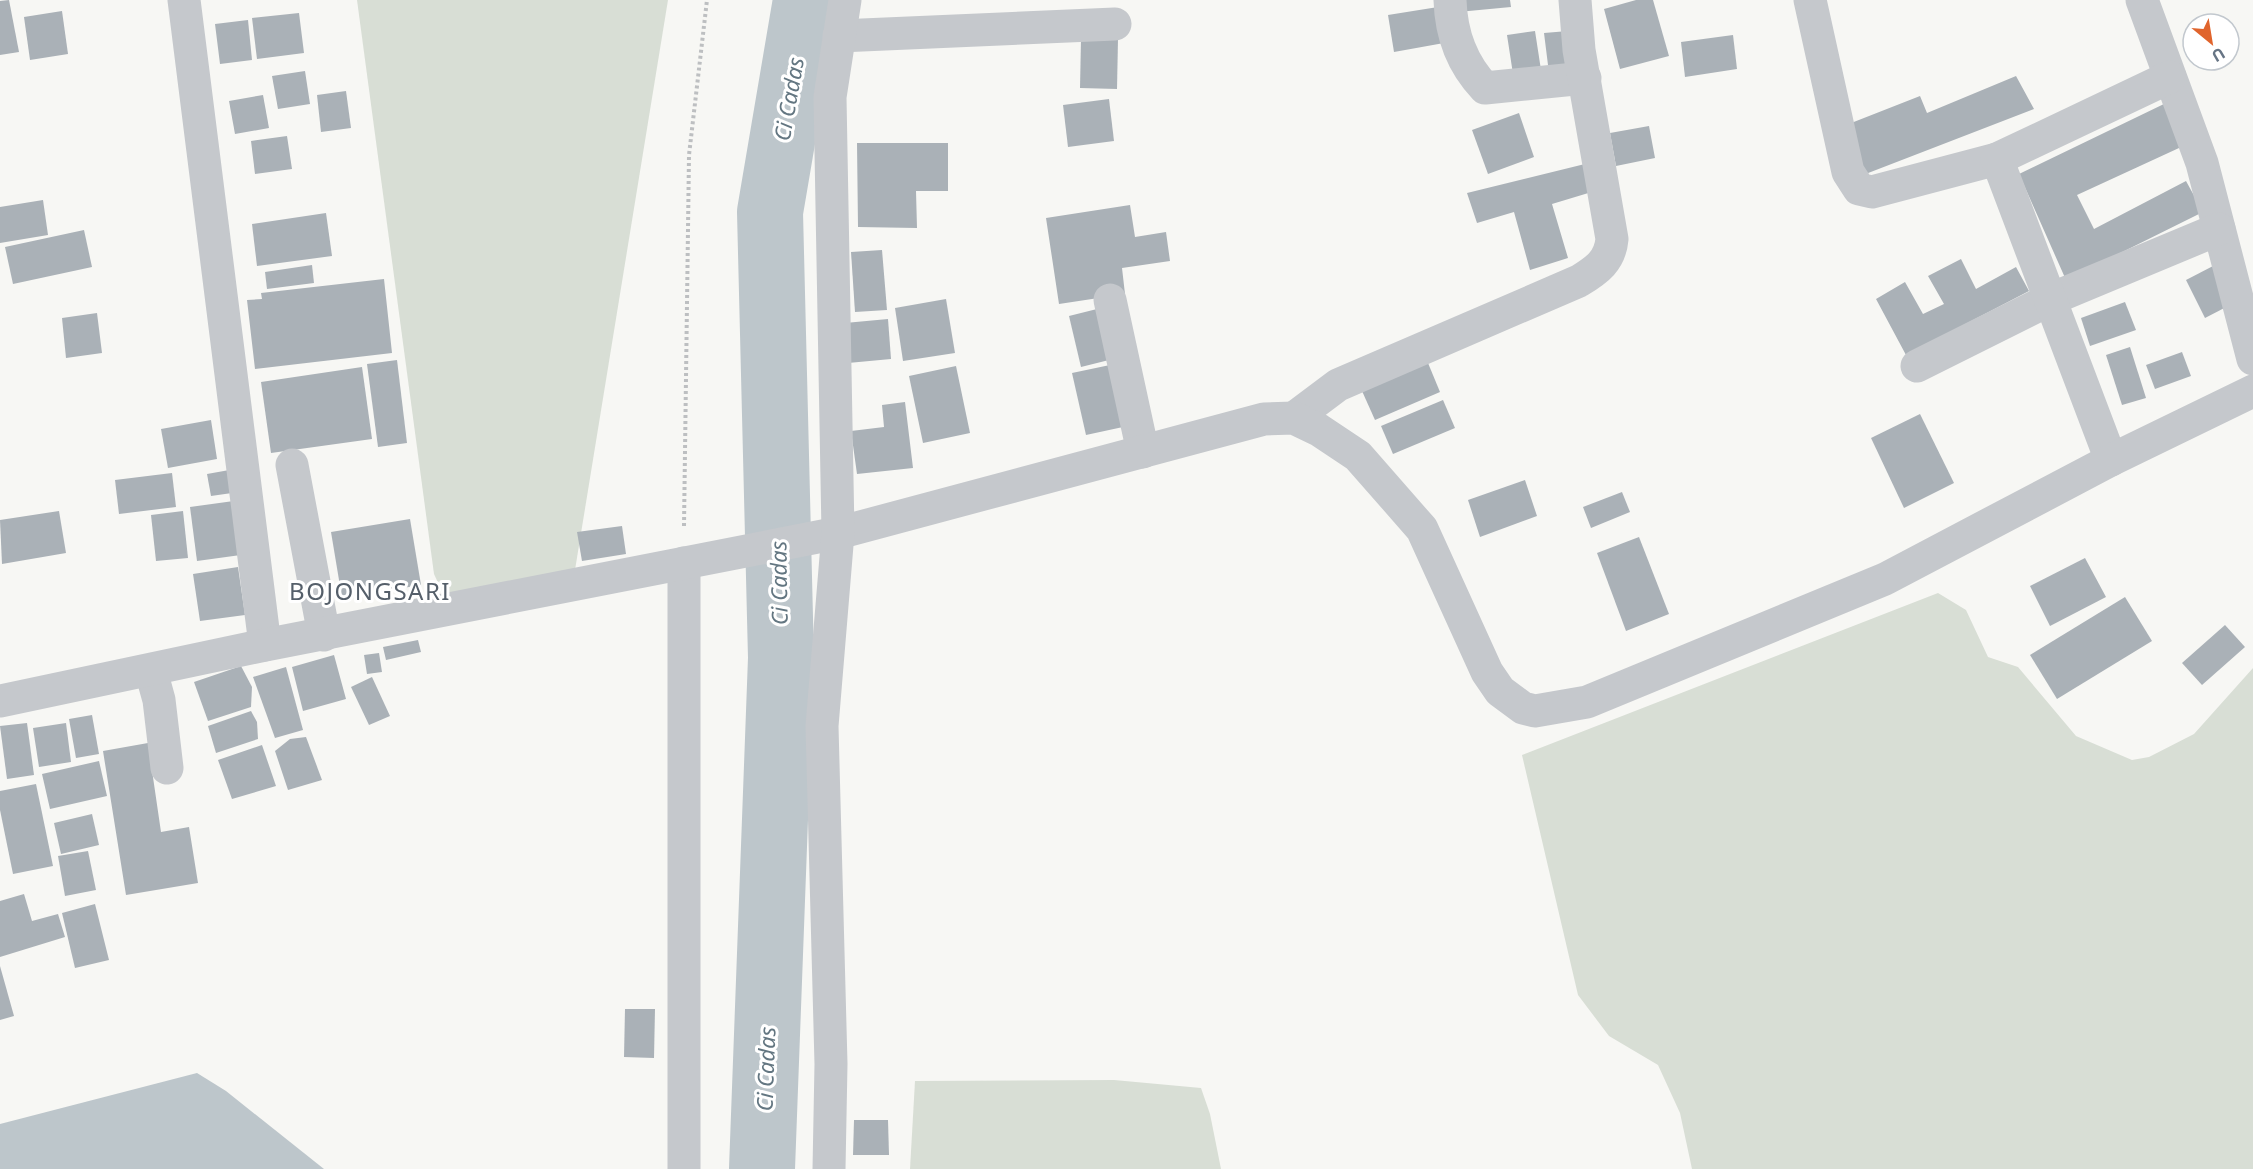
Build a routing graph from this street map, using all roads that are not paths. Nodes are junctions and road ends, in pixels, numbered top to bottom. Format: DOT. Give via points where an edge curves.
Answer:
graph roads {
  1 [pos="184,0"];
  2 [pos="845,0"];
  3 [pos="1450,0"];
  4 [pos="1575,0"];
  5 [pos="1810,0"];
  6 [pos="2142,0"];
  7 [pos="1115,24"];
  8 [pos="839,36"];
  9 [pos="2170,77"];
  10 [pos="1585,78"];
  11 [pos="1997,159"];
  12 [pos="2219,229"];
  13 [pos="2050,299"];
  14 [pos="1110,300"];
  15 [pos="2253,359"];
  16 [pos="1917,366"];
  17 [pos="2253,391"];
  18 [pos="1294,418"];
  19 [pos="1143,452"];
  20 [pos="2111,460"];
  21 [pos="292,465"];
  22 [pos="826,536"];
  23 [pos="691,562"];
  24 [pos="324,635"];
  25 [pos="265,645"];
  26 [pos="152,671"];
  27 [pos="0,701"];
  28 [pos="167,768"];
  29 [pos="684,1169"];
  30 [pos="829,1169"];
  1 -- 25 [label="street"];
  2 -- 8 [label="street"];
  3 -- 10 [label="street" via="1453,36 1485,88"];
  4 -- 10 [label="street"];
  5 -- 11 [label="street" via="1848,172 1859,189 1872,192"];
  6 -- 9 [label="street"];
  7 -- 8 [label="street"];
  8 -- 22 [label="street" via="830,97"];
  9 -- 11 [label="street"];
  9 -- 12 [label="street" via="2202,163"];
  10 -- 18 [label="street" via="1612,239 1605,263 1579,281 1338,385"];
  11 -- 13 [label="street"];
  12 -- 13 [label="street"];
  12 -- 15 [label="street"];
  13 -- 16 [label="street"];
  13 -- 20 [label="street"];
  14 -- 19 [label="street"];
  17 -- 20 [label="street"];
  18 -- 19 [label="street" via="1264,418"];
  18 -- 20 [label="street" via="1358,456 1422,529 1492,683 1523,708 1536,711 1587,702 1885,579"];
  19 -- 22 [label="street"];
  21 -- 24 [label="street"];
  22 -- 23 [label="street"];
  22 -- 30 [label="street" via="822,726 831,1064"];
  23 -- 24 [label="street"];
  23 -- 29 [label="street"];
  24 -- 25 [label="street"];
  25 -- 26 [label="street"];
  26 -- 27 [label="street"];
  26 -- 28 [label="street"];
}
